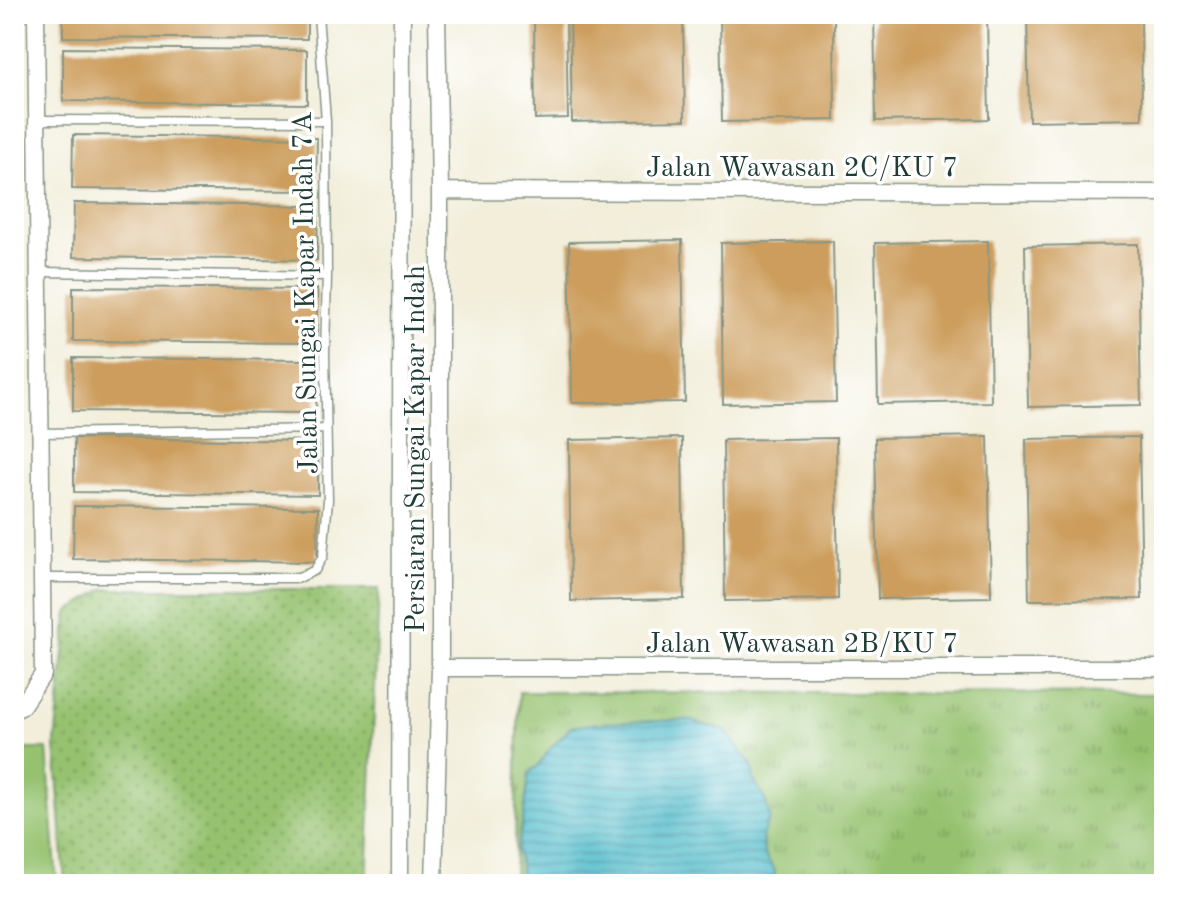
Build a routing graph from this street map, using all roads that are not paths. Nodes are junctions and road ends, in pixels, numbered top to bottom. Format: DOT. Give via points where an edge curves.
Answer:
graph roads {
  1 [pos="36,14"];
  2 [pos="318,14"];
  3 [pos="402,14"];
  4 [pos="437,14"];
  5 [pos="37,120"];
  6 [pos="326,121"];
  7 [pos="440,191"];
  8 [pos="1164,193"];
  9 [pos="39,272"];
  10 [pos="327,276"];
  11 [pos="326,429"];
  12 [pos="40,433"];
  13 [pos="41,578"];
  14 [pos="440,668"];
  15 [pos="1164,668"];
  16 [pos="14,710"];
  17 [pos="400,884"];
  18 [pos="434,884"];
  1 -- 5 [label="street"];
  2 -- 6 [label="lane, Jalan Sungai Kapar Indah 7A"];
  3 -- 17 [label="street, Persiaran Sungai Kapar Indah"];
  4 -- 7 [label="street, Persiaran Sungai Kapar Indah"];
  5 -- 6 [label="lane"];
  5 -- 9 [label="street"];
  6 -- 10 [label="lane, Jalan Sungai Kapar Indah 7A"];
  7 -- 8 [label="street, Jalan Wawasan 2C/KU 7"];
  7 -- 14 [label="street, Persiaran Sungai Kapar Indah"];
  9 -- 10 [label="lane"];
  9 -- 12 [label="street"];
  10 -- 11 [label="lane, Jalan Sungai Kapar Indah 7A"];
  11 -- 12 [label="lane"];
  11 -- 13 [label="lane, Jalan Sungai Kapar Indah 7A" via="326,528 323,556 315,570 299,578"];
  12 -- 13 [label="street"];
  13 -- 16 [label="street" via="43,674"];
  14 -- 15 [label="street, Jalan Wawasan 2B/KU 7"];
  14 -- 18 [label="street, Persiaran Sungai Kapar Indah"];
}
